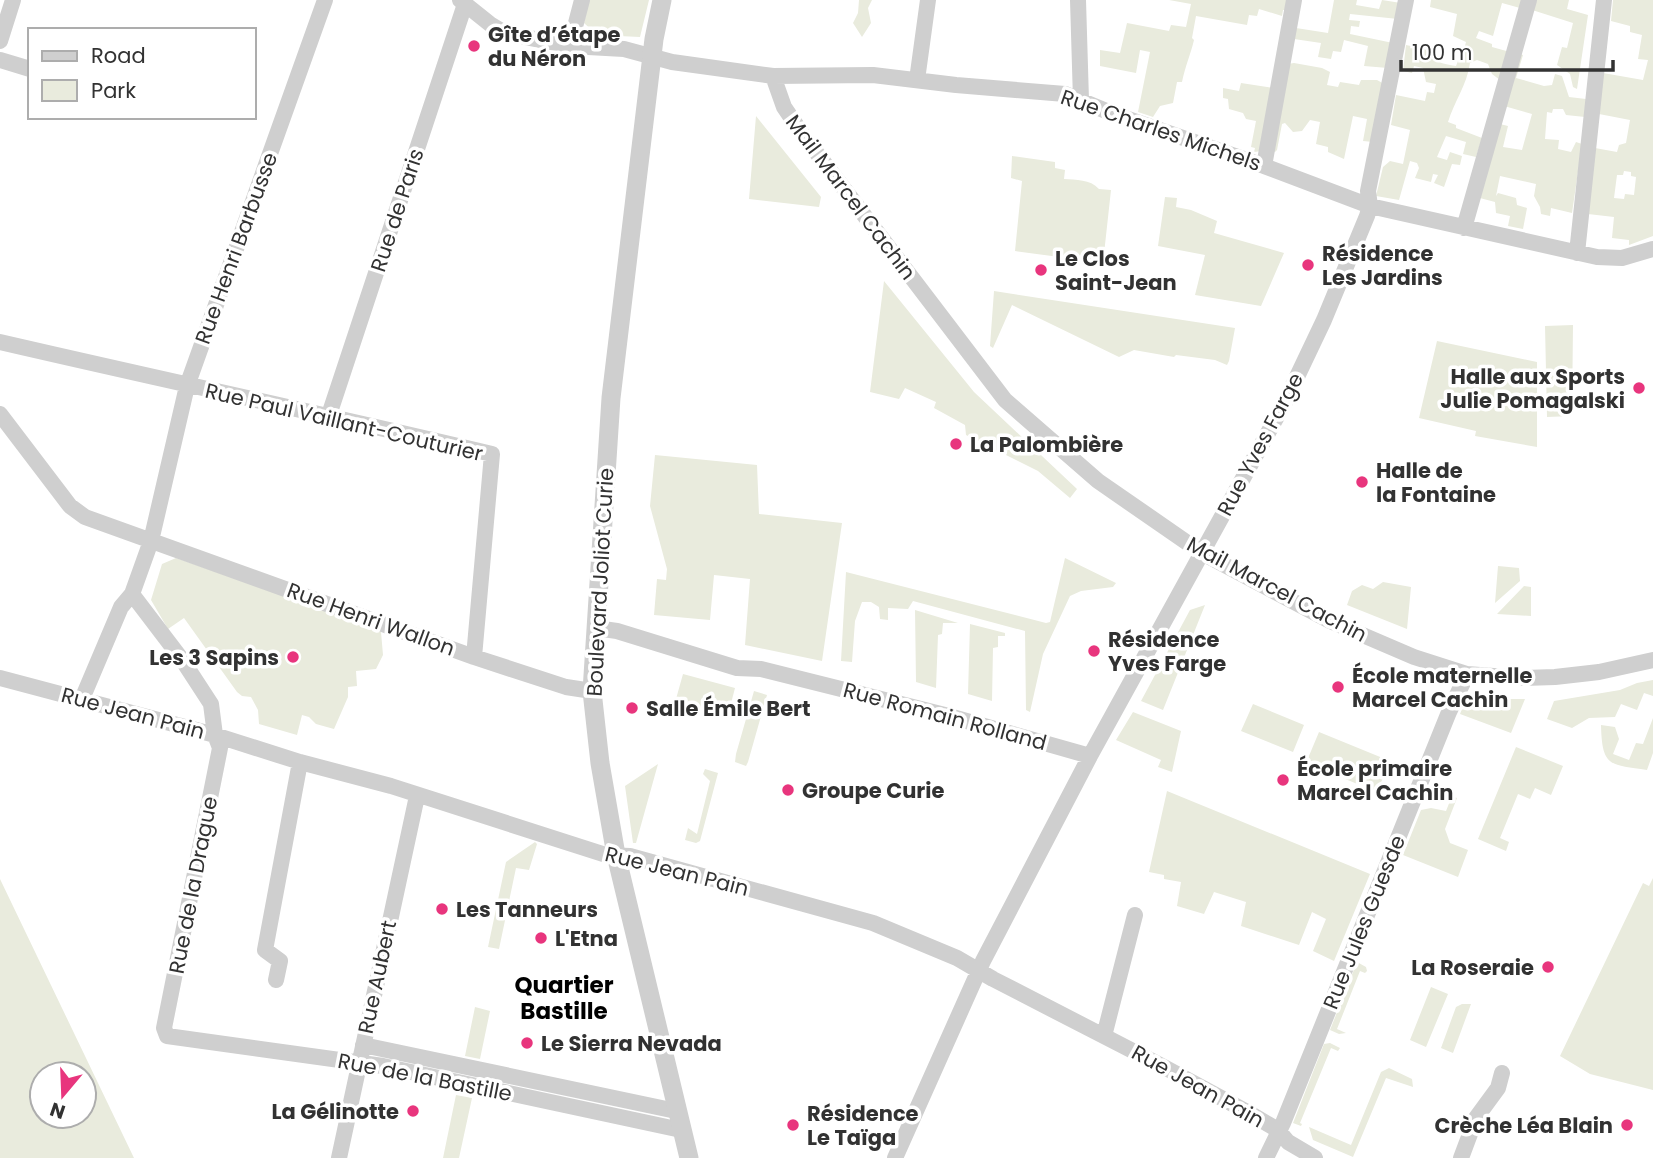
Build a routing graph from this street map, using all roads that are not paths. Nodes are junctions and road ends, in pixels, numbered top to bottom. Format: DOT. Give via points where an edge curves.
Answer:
graph roads {
  1 [pos="13,0"];
  2 [pos="325,0"];
  3 [pos="582,0"];
  4 [pos="662,0"];
  5 [pos="928,0"];
  6 [pos="1078,0"];
  7 [pos="1294,0"];
  8 [pos="1406,0"];
  9 [pos="1529,0"];
  10 [pos="1604,0"];
  11 [pos="462,2"];
  12 [pos="0,41"];
  13 [pos="570,46"];
  14 [pos="652,57"];
  15 [pos="0,60"];
  16 [pos="28,68"];
  17 [pos="773,76"];
  18 [pos="917,80"];
  19 [pos="1081,100"];
  20 [pos="1264,166"];
  21 [pos="1370,206"];
  22 [pos="1464,228"];
  23 [pos="1653,249"];
  24 [pos="1577,253"];
  25 [pos="0,342"];
  26 [pos="187,386"];
  27 [pos="0,414"];
  28 [pos="329,415"];
  29 [pos="151,541"];
  30 [pos="1202,553"];
  31 [pos="132,594"];
  32 [pos="596,628"];
  33 [pos="474,657"];
  34 [pos="1653,660"];
  35 [pos="1467,674"];
  36 [pos="0,678"];
  37 [pos="592,691"];
  38 [pos="82,699"];
  39 [pos="215,735"];
  40 [pos="1090,756"];
  41 [pos="300,762"];
  42 [pos="417,796"];
  43 [pos="616,855"];
  44 [pos="1135,915"];
  45 [pos="977,976"];
  46 [pos="276,980"];
  47 [pos="167,1036"];
  48 [pos="1104,1036"];
  49 [pos="363,1045"];
  50 [pos="359,1062"];
  51 [pos="1502,1073"];
  52 [pos="676,1111"];
  53 [pos="681,1130"];
  54 [pos="1278,1130"];
  55 [pos="339,1158"];
  56 [pos="689,1158"];
  57 [pos="895,1158"];
  58 [pos="1266,1158"];
  59 [pos="1315,1158"];
  60 [pos="1461,1158"];
  1 -- 12 [label="street"];
  2 -- 26 [label="street, Rue Henri Barbusse"];
  3 -- 13 [label="street"];
  4 -- 14 [label="street, Boulevard Joliot Curie"];
  5 -- 18 [label="street"];
  6 -- 19 [label="street"];
  7 -- 20 [label="street"];
  8 -- 21 [label="street, Rue Yves Farge" via="1368,191"];
  9 -- 22 [label="street"];
  10 -- 24 [label="street"];
  11 -- 13 [label="street, Rue Charles Michels" via="505,33"];
  11 -- 28 [label="street, Rue de Paris"];
  13 -- 14 [label="street, Rue Charles Michels" via="624,49"];
  14 -- 17 [label="street, Rue Charles Michels"];
  14 -- 32 [label="street, Boulevard Joliot Curie" via="611,398"];
  15 -- 16 [label="street"];
  17 -- 18 [label="street, Rue Charles Michels" via="873,75"];
  17 -- 30 [label="street, Mail Marcel Cachin" via="784,107 803,135 1004,400 1098,481"];
  18 -- 19 [label="street, Rue Charles Michels" via="1065,94"];
  19 -- 20 [label="street, Rue Charles Michels"];
  20 -- 21 [label="street, Rue Charles Michels"];
  21 -- 22 [label="street, Rue Charles Michels"];
  21 -- 30 [label="street, Rue Yves Farge" via="1285,402"];
  22 -- 24 [label="street, Rue Charles Michels"];
  23 -- 24 [label="street, Rue Charles Michels" via="1622,258"];
  25 -- 26 [label="street, Rue Paul Vaillant-Couturier"];
  26 -- 28 [label="street, Rue Paul Vaillant-Couturier"];
  26 -- 29 [label="street, Rue Henri Barbusse"];
  27 -- 29 [label="street, Rue Henri Wallon" via="70,506 85,517"];
  28 -- 33 [label="street, Rue Paul Vaillant-Couturier" via="492,454"];
  29 -- 31 [label="street, Rue Henri Barbusse"];
  29 -- 33 [label="street, Rue Henri Wallon"];
  30 -- 35 [label="street, Mail Marcel Cachin" via="1330,621"];
  30 -- 40 [label="street, Rue Yves Farge"];
  31 -- 38 [label="street" via="121,607"];
  31 -- 39 [label="street, Rue de la Drague" via="211,704"];
  32 -- 37 [label="street, Boulevard Joliot Curie"];
  32 -- 40 [label="street, Rue Romain Rolland"];
  33 -- 37 [label="street, Rue Henri Wallon"];
  34 -- 35 [label="street, Mail Marcel Cachin" via="1555,677"];
  35 -- 54 [label="street, Rue Jules Guesde"];
  36 -- 38 [label="street, Rue Jean Pain"];
  37 -- 43 [label="street, Boulevard Joliot Curie"];
  38 -- 39 [label="street, Rue Jean Pain"];
  39 -- 41 [label="street, Rue Jean Pain"];
  39 -- 47 [label="street, Rue de la Drague" via="220,748 164,1028"];
  40 -- 45 [label="street, Rue Yves Farge"];
  41 -- 42 [label="street, Rue Jean Pain"];
  41 -- 46 [label="street" via="265,950 280,961"];
  42 -- 43 [label="street, Rue Jean Pain"];
  42 -- 49 [label="street, Rue Aubert"];
  43 -- 45 [label="street, Rue Jean Pain" via="873,923 933,947"];
  43 -- 52 [label="street, Boulevard Joliot Curie"];
  44 -- 48 [label="street"];
  45 -- 48 [label="street, Rue Jean Pain"];
  45 -- 57 [label="street, Rue Yves Farge"];
  47 -- 50 [label="street, Rue de la Bastille"];
  48 -- 54 [label="street, Rue Jean Pain"];
  49 -- 50 [label="street, Rue Aubert"];
  49 -- 52 [label="street, Rue de la Bastille"];
  50 -- 53 [label="street, Rue de la Bastille"];
  50 -- 55 [label="street, Rue Aubert"];
  51 -- 60 [label="street" via="1498,1088 1476,1118"];
  52 -- 53 [label="street, Boulevard Joliot Curie"];
  53 -- 56 [label="street, Boulevard Joliot Curie"];
  54 -- 58 [label="street, Rue Jules Guesde"];
  54 -- 59 [label="street, Rue Jean Pain" via="1287,1142"];
}
